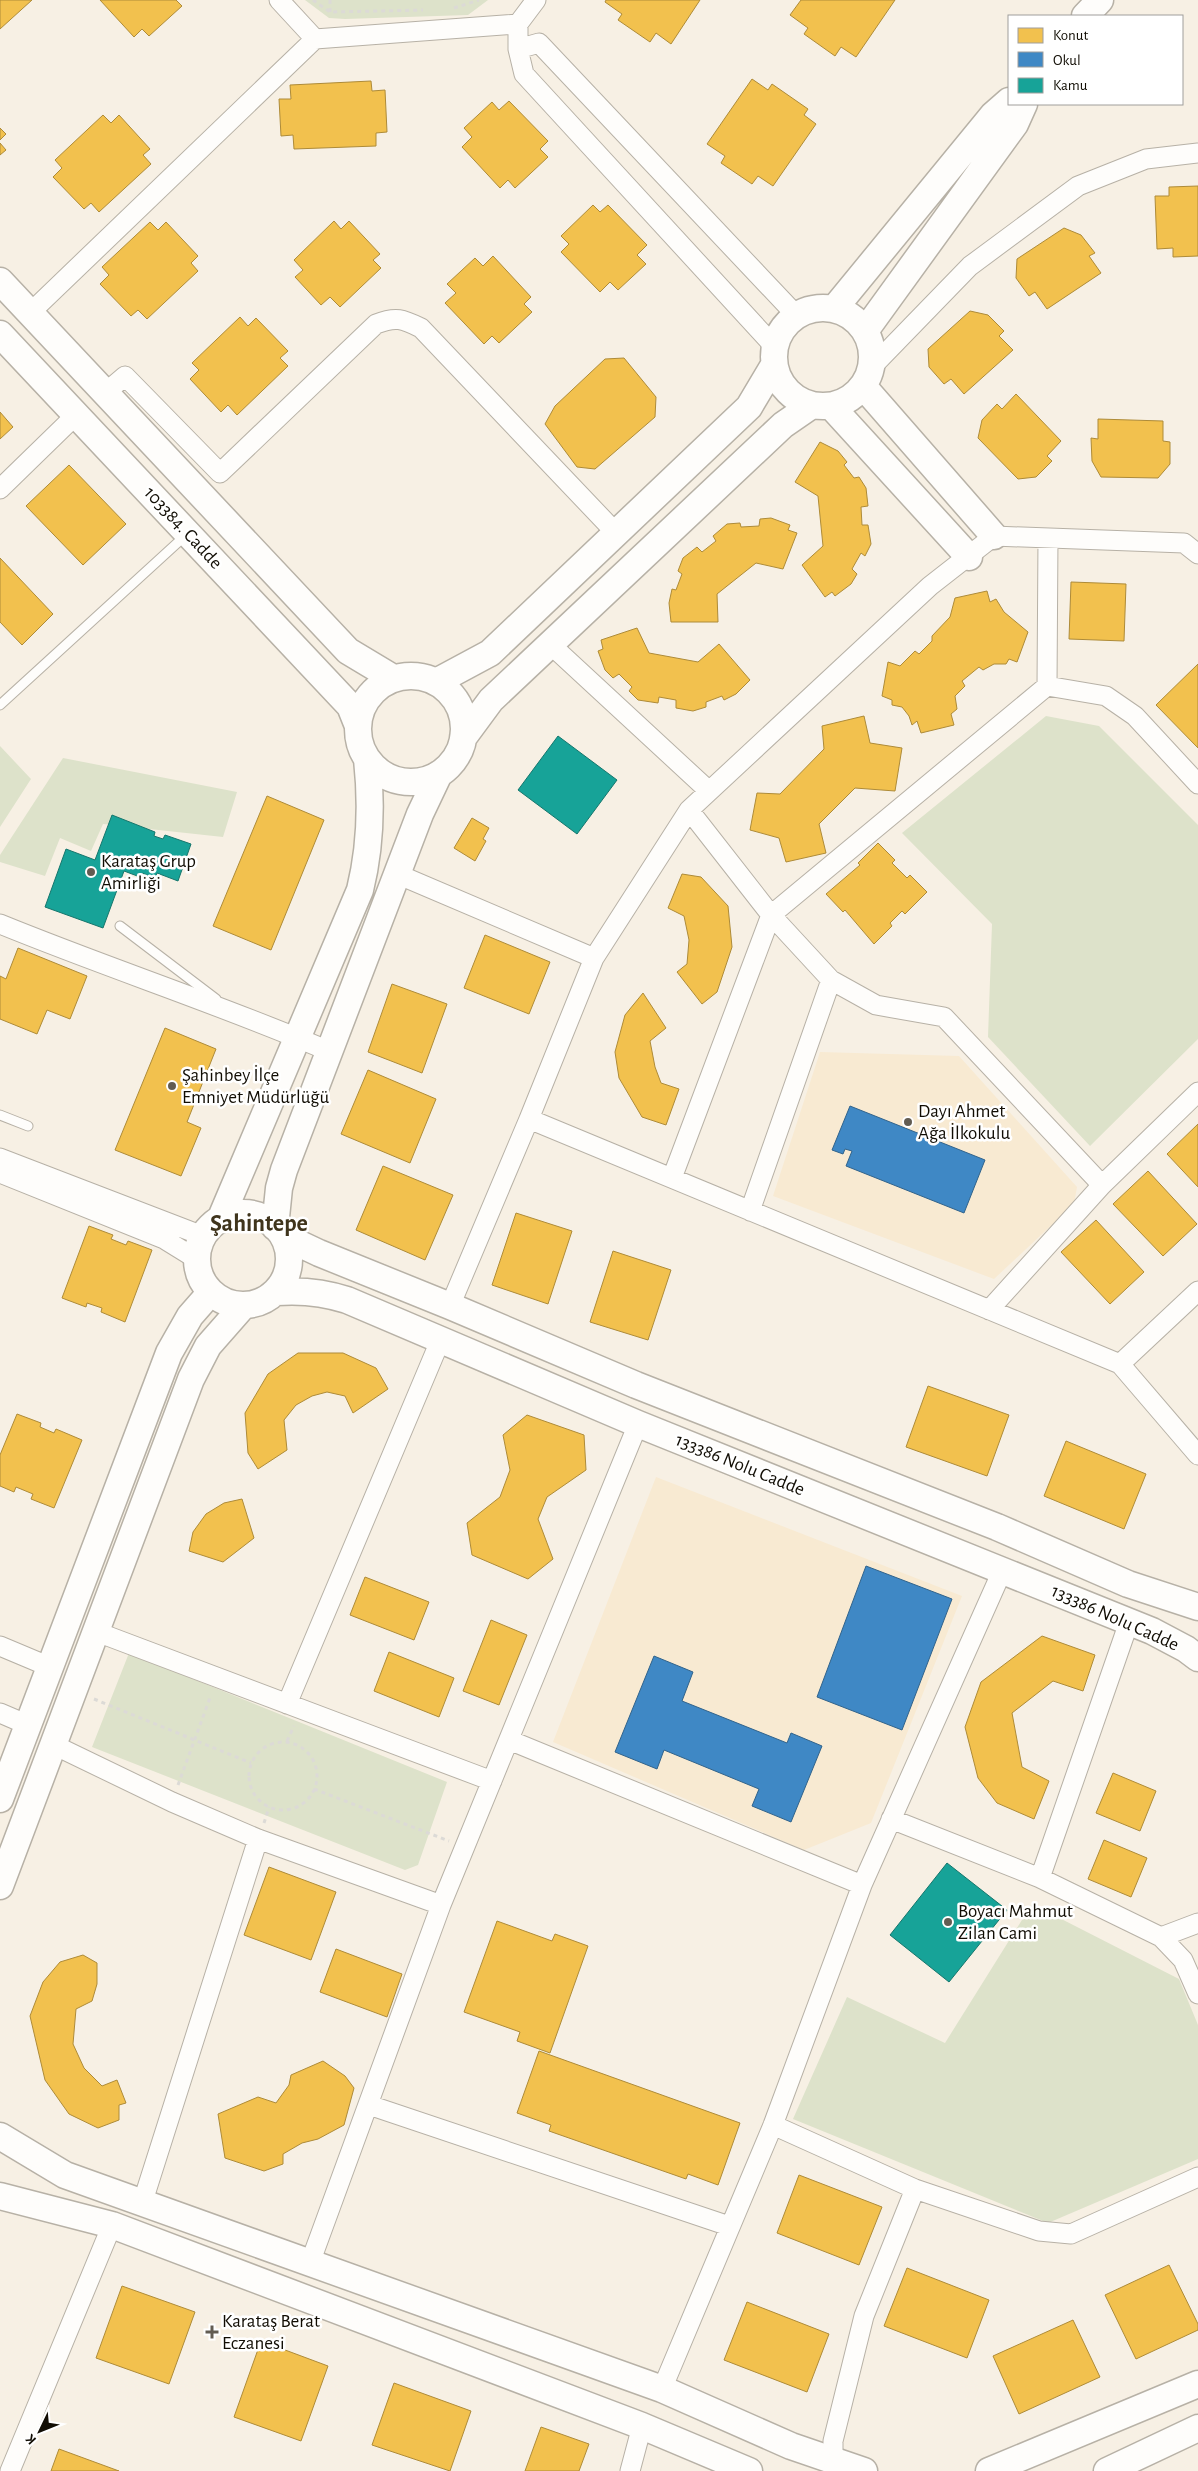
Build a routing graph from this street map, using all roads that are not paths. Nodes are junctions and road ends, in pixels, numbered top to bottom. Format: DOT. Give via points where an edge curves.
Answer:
graph roads {
  1 [pos="279,0"];
  2 [pos="536,0"];
  3 [pos="1100,0"];
  4 [pos="1086,15"];
  5 [pos="518,24"];
  6 [pos="315,39"];
  7 [pos="518,49"];
  8 [pos="1008,102"];
  9 [pos="1024,105"];
  10 [pos="1198,153"];
  11 [pos="0,281"];
  12 [pos="834,309"];
  13 [pos="30,313"];
  14 [pos="796,315"];
  15 [pos="865,331"];
  16 [pos="0,334"];
  17 [pos="774,355"];
  18 [pos="867,377"];
  19 [pos="105,393"];
  20 [pos="821,406"];
  21 [pos="77,414"];
  22 [pos="0,489"];
  23 [pos="188,533"];
  24 [pos="616,533"];
  25 [pos="994,536"];
  26 [pos="1048,538"];
  27 [pos="1198,554"];
  28 [pos="969,558"];
  29 [pos="550,644"];
  30 [pos="393,678"];
  31 [pos="436,682"];
  32 [pos="1047,686"];
  33 [pos="0,706"];
  34 [pos="358,726"];
  35 [pos="463,738"];
  36 [pos="367,759"];
  37 [pos="439,774"];
  38 [pos="1198,784"];
  39 [pos="709,791"];
  40 [pos="688,810"];
  41 [pos="397,874"];
  42 [pos="771,916"];
  43 [pos="0,924"];
  44 [pos="120,926"];
  45 [pos="594,958"];
  46 [pos="831,980"];
  47 [pos="230,1010"];
  48 [pos="297,1038"];
  49 [pos="331,1052"];
  50 [pos="1198,1092"];
  51 [pos="0,1115"];
  52 [pos="529,1119"];
  53 [pos="28,1126"];
  54 [pos="0,1158"];
  55 [pos="0,1173"];
  56 [pos="672,1178"];
  57 [pos="1102,1185"];
  58 [pos="750,1211"];
  59 [pos="279,1231"];
  60 [pos="207,1239"];
  61 [pos="1198,1291"];
  62 [pos="211,1292"];
  63 [pos="276,1292"];
  64 [pos="244,1305"];
  65 [pos="450,1306"];
  66 [pos="988,1310"];
  67 [pos="440,1342"];
  68 [pos="1120,1364"];
  69 [pos="638,1424"];
  70 [pos="1198,1455"];
  71 [pos="1003,1569"];
  72 [pos="1198,1607"];
  73 [pos="1128,1622"];
  74 [pos="97,1632"];
  75 [pos="0,1646"];
  76 [pos="1198,1658"];
  77 [pos="50,1667"];
  78 [pos="287,1704"];
  79 [pos="0,1713"];
  80 [pos="28,1725"];
  81 [pos="509,1740"];
  82 [pos="54,1745"];
  83 [pos="492,1781"];
  84 [pos="0,1799"];
  85 [pos="891,1819"];
  86 [pos="258,1839"];
  87 [pos="1040,1878"];
  88 [pos="862,1884"];
  89 [pos="0,1886"];
  90 [pos="441,1906"];
  91 [pos="1198,1922"];
  92 [pos="1162,1937"];
  93 [pos="1198,1994"];
  94 [pos="369,2105"];
  95 [pos="773,2125"];
  96 [pos="0,2136"];
  97 [pos="1198,2176"];
  98 [pos="915,2190"];
  99 [pos="0,2196"];
  100 [pos="142,2204"];
  101 [pos="112,2225"];
  102 [pos="729,2226"];
  103 [pos="310,2263"];
  104 [pos="1198,2384"];
  105 [pos="662,2389"];
  106 [pos="642,2426"];
  107 [pos="1198,2428"];
  108 [pos="833,2460"];
  109 [pos="10,2471"];
  110 [pos="630,2471"];
  111 [pos="749,2471"];
  112 [pos="864,2471"];
  113 [pos="989,2471"];
  114 [pos="1107,2471"];
  1 -- 6 [label="street"];
  2 -- 5 [label="street"];
  3 -- 4 [label="street"];
  5 -- 6 [label="street"];
  5 -- 7 [label="street"];
  6 -- 13 [label="street"];
  7 -- 14 [label="street" via="539,43"];
  7 -- 17 [label="street" via="524,74"];
  8 -- 12 [label="street" via="993,115"];
  9 -- 15 [label="street" via="1015,124"];
  10 -- 18 [label="street" via="1146,159 1078,186 970,266"];
  11 -- 13 [label="street"];
  12 -- 14 [label="street" via="815,308"];
  12 -- 15 [label="street" via="852,317"];
  13 -- 19 [label="street"];
  14 -- 17 [label="street" via="782,328"];
  15 -- 18 [label="street" via="872,349"];
  16 -- 21 [label="street, 103384. Cadde"];
  17 -- 20 [label="street" via="780,383 794,398"];
  17 -- 24 [label="street" via="749,407"];
  18 -- 20 [label="street" via="849,399"];
  18 -- 25 [label="street"];
  19 -- 24 [label="street" via="125,376 220,473 376,324 402,318 421,328"];
  19 -- 30 [label="street" via="348,652"];
  20 -- 28 [label="street"];
  20 -- 29 [label="street" via="782,425"];
  21 -- 22 [label="street"];
  21 -- 23 [label="street, 103384. Cadde"];
  23 -- 33 [label="lane"];
  23 -- 34 [label="street, 103384. Cadde" via="350,706"];
  24 -- 31 [label="street" via="490,653"];
  25 -- 26 [label="street"];
  25 -- 28 [label="street"];
  26 -- 27 [label="street" via="1184,543"];
  26 -- 32 [label="street"];
  28 -- 39 [label="street" via="930,586"];
  29 -- 35 [label="street" via="491,700"];
  29 -- 39 [label="street"];
  30 -- 31 [label="street" via="415,675"];
  30 -- 34 [label="street" via="375,689 362,706"];
  31 -- 35 [label="street" via="453,696 463,716"];
  32 -- 38 [label="street" via="1106,696 1135,716"];
  32 -- 42 [label="street"];
  34 -- 36 [label="street" via="360,744"];
  35 -- 37 [label="street" via="455,759"];
  36 -- 37 [label="street" via="382,773 400,781 420,781"];
  36 -- 48 [label="street" via="372,817 360,890"];
  37 -- 41 [label="street"];
  39 -- 40 [label="street"];
  40 -- 42 [label="street"];
  40 -- 45 [label="street"];
  41 -- 45 [label="street"];
  41 -- 49 [label="street"];
  42 -- 46 [label="street"];
  42 -- 56 [label="street"];
  43 -- 47 [label="street" via="95,963"];
  44 -- 47 [label="lane"];
  45 -- 52 [label="street"];
  46 -- 57 [label="street" via="876,1005 944,1017"];
  46 -- 58 [label="street"];
  47 -- 48 [label="street"];
  48 -- 49 [label="street"];
  48 -- 60 [label="street"];
  49 -- 59 [label="street" via="284,1170 279,1188"];
  50 -- 57 [label="street"];
  51 -- 53 [label="lane"];
  52 -- 56 [label="street"];
  52 -- 65 [label="street"];
  54 -- 60 [label="street"];
  55 -- 60 [label="street" via="164,1239"];
  56 -- 58 [label="street"];
  57 -- 66 [label="street"];
  58 -- 66 [label="street"];
  59 -- 60 [label="street" via="255,1215 231,1215"];
  59 -- 63 [label="street" via="288,1247 288,1265"];
  59 -- 65 [label="street, 133386 Nolu Cadde" via="319,1254"];
  60 -- 62 [label="street" via="204,1283"];
  61 -- 68 [label="street"];
  62 -- 64 [label="street" via="232,1304"];
  62 -- 77 [label="street" via="190,1316 170,1353"];
  63 -- 64 [label="street" via="267,1299"];
  63 -- 67 [label="street, 133386 Nolu Cadde" via="322,1292"];
  64 -- 74 [label="street" via="199,1361"];
  65 -- 72 [label="street, 133386 Nolu Cadde" via="636,1385 997,1527 1128,1584"];
  66 -- 68 [label="street"];
  67 -- 69 [label="street, 133386 Nolu Cadde"];
  67 -- 78 [label="street"];
  68 -- 70 [label="street"];
  69 -- 71 [label="street, 133386 Nolu Cadde"];
  69 -- 81 [label="street"];
  71 -- 73 [label="street, 133386 Nolu Cadde"];
  71 -- 85 [label="street"];
  73 -- 76 [label="street, 133386 Nolu Cadde" via="1152,1631"];
  73 -- 87 [label="street"];
  74 -- 78 [label="street"];
  74 -- 82 [label="street"];
  75 -- 77 [label="street"];
  77 -- 80 [label="street"];
  78 -- 83 [label="street"];
  79 -- 80 [label="street"];
  80 -- 84 [label="street"];
  81 -- 83 [label="street"];
  81 -- 88 [label="street"];
  82 -- 86 [label="street"];
  82 -- 89 [label="street"];
  83 -- 90 [label="street"];
  85 -- 87 [label="street"];
  85 -- 88 [label="street"];
  86 -- 90 [label="street"];
  86 -- 100 [label="street"];
  87 -- 92 [label="street"];
  88 -- 95 [label="street"];
  90 -- 94 [label="street"];
  91 -- 92 [label="street"];
  92 -- 93 [label="street" via="1183,1960"];
  94 -- 102 [label="street"];
  94 -- 103 [label="street"];
  95 -- 98 [label="street"];
  95 -- 102 [label="street"];
  96 -- 100 [label="street" via="66,2176"];
  97 -- 98 [label="street" via="1071,2234 1039,2231"];
  98 -- 108 [label="street" via="864,2316 833,2441"];
  99 -- 101 [label="street"];
  100 -- 103 [label="street"];
  101 -- 106 [label="street"];
  101 -- 109 [label="street"];
  102 -- 105 [label="street"];
  103 -- 105 [label="street"];
  104 -- 113 [label="street"];
  105 -- 108 [label="street" via="791,2446"];
  106 -- 110 [label="street"];
  106 -- 111 [label="street"];
  107 -- 114 [label="street"];
  108 -- 112 [label="street"];
}
